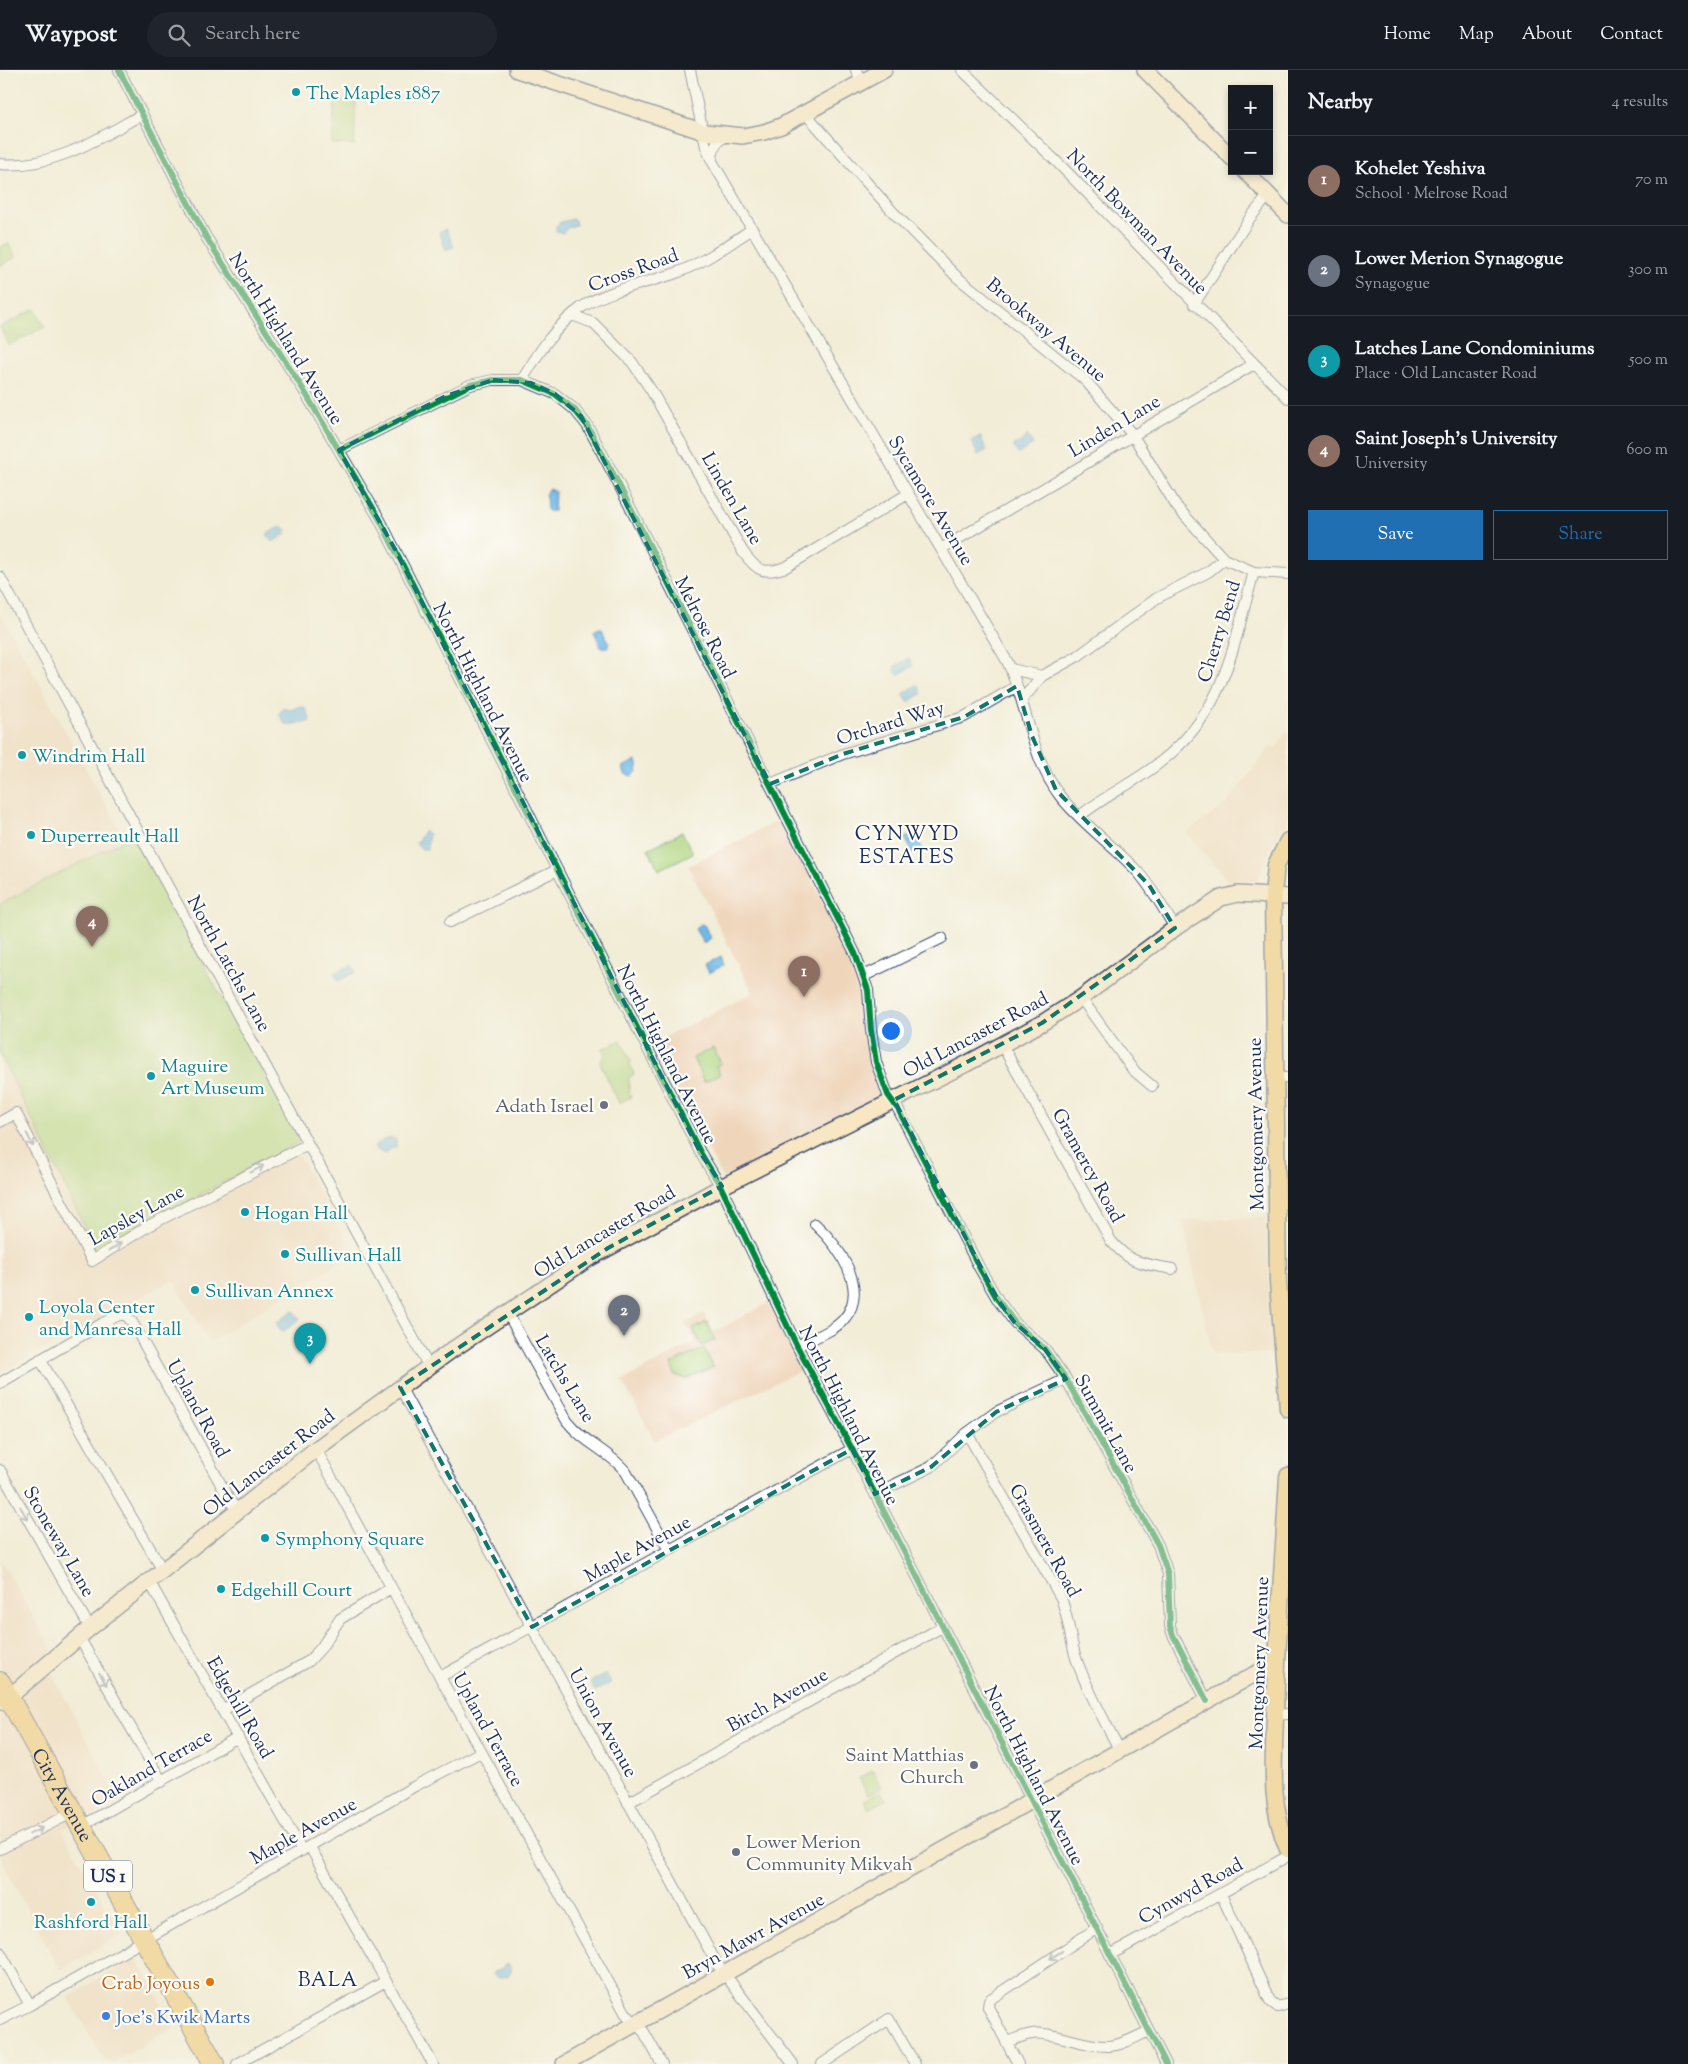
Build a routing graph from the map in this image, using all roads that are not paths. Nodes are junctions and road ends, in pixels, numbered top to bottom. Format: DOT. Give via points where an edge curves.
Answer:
graph roads {
  1 [pos="119,70"];
  2 [pos="517,70"];
  3 [pos="690,70"];
  4 [pos="884,70"];
  5 [pos="962,70"];
  6 [pos="1145,70"];
  7 [pos="859,76"];
  8 [pos="805,113"];
  9 [pos="141,115"];
  10 [pos="704,132"];
  11 [pos="728,136"];
  12 [pos="1228,154"];
  13 [pos="712,161"];
  14 [pos="0,164"];
  15 [pos="1249,175"];
  16 [pos="1268,196"];
  17 [pos="1288,215"];
  18 [pos="752,229"];
  19 [pos="592,302"];
  20 [pos="1194,304"];
  21 [pos="572,315"];
  22 [pos="593,323"];
  23 [pos="1254,364"];
  24 [pos="522,380"];
  25 [pos="1288,398"];
  26 [pos="1133,435"];
  27 [pos="340,450"];
  28 [pos="908,494"];
  29 [pos="941,549"];
  30 [pos="1224,559"];
  31 [pos="1254,572"];
  32 [pos="1288,574"];
  33 [pos="0,577"];
  34 [pos="1011,669"];
  35 [pos="1042,676"];
  36 [pos="1017,686"];
  37 [pos="1022,700"];
  38 [pos="770,784"];
  39 [pos="1080,816"];
  40 [pos="1288,841"];
  41 [pos="557,870"];
  42 [pos="1280,896"];
  43 [pos="450,922"];
  44 [pos="1176,928"];
  45 [pos="942,938"];
  46 [pos="864,976"];
  47 [pos="1081,998"];
  48 [pos="1002,1045"];
  49 [pos="1281,1078"];
  50 [pos="1152,1086"];
  51 [pos="893,1101"];
  52 [pos="0,1122"];
  53 [pos="308,1144"];
  54 [pos="721,1186"];
  55 [pos="1282,1193"];
  56 [pos="815,1224"];
  57 [pos="1172,1269"];
  58 [pos="508,1314"];
  59 [pos="1284,1314"];
  60 [pos="797,1346"];
  61 [pos="40,1359"];
  62 [pos="429,1367"];
  63 [pos="1066,1379"];
  64 [pos="0,1383"];
  65 [pos="400,1387"];
  66 [pos="1288,1409"];
  67 [pos="967,1433"];
  68 [pos="316,1449"];
  69 [pos="852,1449"];
  70 [pos="0,1470"];
  71 [pos="1288,1476"];
  72 [pos="875,1494"];
  73 [pos="237,1510"];
  74 [pos="669,1550"];
  75 [pos="163,1571"];
  76 [pos="1285,1578"];
  77 [pos="149,1581"];
  78 [pos="391,1588"];
  79 [pos="942,1626"];
  80 [pos="532,1627"];
  81 [pos="84,1632"];
  82 [pos="1276,1670"];
  83 [pos="440,1677"];
  84 [pos="3,1694"];
  85 [pos="1206,1701"];
  86 [pos="223,1710"];
  87 [pos="1282,1715"];
  88 [pos="238,1737"];
  89 [pos="1119,1750"];
  90 [pos="481,1752"];
  91 [pos="162,1782"];
  92 [pos="1031,1800"];
  93 [pos="628,1803"];
  94 [pos="76,1820"];
  95 [pos="0,1849"];
  96 [pos="306,1849"];
  97 [pos="1288,1849"];
  98 [pos="1288,1856"];
  99 [pos="1221,1894"];
  100 [pos="1096,1928"];
  101 [pos="143,1939"];
  102 [pos="0,1952"];
  103 [pos="1110,1955"];
  104 [pos="724,1974"];
  105 [pos="386,1981"];
  106 [pos="1288,2004"];
  107 [pos="30,2005"];
  108 [pos="0,2020"];
  109 [pos="636,2024"];
  110 [pos="1149,2032"];
  111 [pos="1006,2042"];
  112 [pos="214,2064"];
  113 [pos="237,2064"];
  114 [pos="433,2064"];
  115 [pos="564,2064"];
  116 [pos="662,2064"];
  117 [pos="793,2064"];
  118 [pos="822,2064"];
  119 [pos="915,2064"];
  120 [pos="1018,2064"];
  121 [pos="1166,2064"];
  1 -- 9 [label="street, North Highland Avenue"];
  2 -- 10 [label="main road"];
  3 -- 10 [label="street, Sycamore Avenue"];
  4 -- 7 [label="main road"];
  5 -- 20 [label="street, North Bowman Avenue" via="1058,163"];
  6 -- 12 [label="main road"];
  7 -- 8 [label="main road"];
  8 -- 11 [label="main road" via="764,132"];
  8 -- 26 [label="street, Brookway Avenue" via="893,212 957,277 1085,380"];
  9 -- 14 [label="street" via="67,154 35,162"];
  9 -- 27 [label="street, North Highland Avenue" via="206,236"];
  10 -- 11 [label="main road"];
  10 -- 13 [label="street, Sycamore Avenue"];
  11 -- 13 [label="street" via="716,143"];
  13 -- 18 [label="street, Sycamore Avenue"];
  15 -- 16 [label="main road"];
  16 -- 17 [label="main road"];
  16 -- 20 [label="street"];
  18 -- 19 [label="street, Cross Road" via="693,266"];
  18 -- 28 [label="street, Sycamore Avenue"];
  19 -- 21 [label="street, Cross Road"];
  19 -- 22 [label="street"];
  20 -- 23 [label="street, North Bowman Avenue"];
  21 -- 22 [label="street, Linden Lane"];
  21 -- 24 [label="street, Cross Road" via="548,338"];
  22 -- 28 [label="street, Linden Lane" via="632,362 651,390 753,566 771,572 786,567"];
  23 -- 25 [label="street, North Bowman Avenue"];
  23 -- 26 [label="street, Linden Lane"];
  24 -- 27 [label="street, Melrose Road" via="493,380 470,385"];
  24 -- 38 [label="street, Melrose Road" via="556,394 587,425"];
  26 -- 29 [label="street, Linden Lane"];
  26 -- 30 [label="street, Brookway Avenue" via="1177,507"];
  27 -- 41 [label="street, North Highland Avenue" via="396,551"];
  28 -- 29 [label="street, Sycamore Avenue"];
  29 -- 34 [label="street, Sycamore Avenue"];
  30 -- 31 [label="street, Brookway Avenue"];
  30 -- 35 [label="street" via="1208,572 1157,598 1078,656"];
  31 -- 32 [label="street, Brookway Avenue"];
  31 -- 39 [label="street, Cherry Bend" via="1227,670 1195,730 1157,765"];
  33 -- 53 [label="street, North Latchs Lane"];
  34 -- 35 [label="street"];
  34 -- 36 [label="street, Sycamore Avenue"];
  35 -- 37 [label="street"];
  36 -- 37 [label="street, Sycamore Avenue"];
  36 -- 38 [label="street, Orchard Way" via="964,717 843,754"];
  37 -- 39 [label="street, Sycamore Avenue" via="1044,766 1061,796"];
  38 -- 46 [label="street, Melrose Road"];
  39 -- 44 [label="street, Sycamore Avenue" via="1153,890"];
  40 -- 42 [label="main road, Montgomery Avenue" via="1276,865"];
  41 -- 43 [label="street"];
  41 -- 54 [label="street, North Highland Avenue" via="700,1152"];
  42 -- 44 [label="main road, Old Lancaster Road" via="1226,896"];
  42 -- 49 [label="main road, Montgomery Avenue"];
  44 -- 47 [label="main road, Old Lancaster Road"];
  45 -- 46 [label="street"];
  46 -- 51 [label="street, Melrose Road" via="876,1062"];
  47 -- 48 [label="main road, Old Lancaster Road"];
  47 -- 50 [label="street" via="1133,1070"];
  48 -- 51 [label="main road, Old Lancaster Road"];
  48 -- 57 [label="street, Gramercy Road" via="1111,1241 1134,1262"];
  49 -- 55 [label="main road, Montgomery Avenue"];
  51 -- 54 [label="main road, Old Lancaster Road"];
  51 -- 63 [label="street, Summit Lane" via="998,1300 1015,1324 1045,1349"];
  52 -- 53 [label="street, Lapsley Lane, one-way" via="16,1113 92,1261 150,1225"];
  53 -- 62 [label="street, North Latchs Lane"];
  54 -- 58 [label="main road, Old Lancaster Road" via="588,1259"];
  54 -- 60 [label="street, North Highland Avenue"];
  55 -- 59 [label="main road, Montgomery Avenue"];
  56 -- 60 [label="street" via="836,1248 850,1274 854,1297 850,1310 840,1323"];
  58 -- 62 [label="main road, Old Lancaster Road"];
  58 -- 74 [label="street, Latchs Lane" via="567,1421 577,1434 617,1461 626,1472"];
  59 -- 66 [label="main road, Montgomery Avenue"];
  60 -- 69 [label="street, North Highland Avenue"];
  61 -- 64 [label="street"];
  61 -- 73 [label="street, Upland Road" via="119,1315 126,1315"];
  61 -- 75 [label="street"];
  62 -- 65 [label="main road, Old Lancaster Road"];
  63 -- 67 [label="street" via="1014,1403"];
  63 -- 85 [label="street, Summit Lane" via="1158,1545 1168,1574 1170,1626"];
  65 -- 68 [label="main road, Old Lancaster Road"];
  65 -- 80 [label="street, Union Avenue"];
  67 -- 72 [label="street" via="930,1467"];
  67 -- 89 [label="street, Grasmere Road" via="1061,1598 1083,1677"];
  68 -- 73 [label="main road, Old Lancaster Road"];
  68 -- 78 [label="street, Upland Terrace"];
  69 -- 72 [label="street, North Highland Avenue"];
  69 -- 74 [label="street, Maple Avenue"];
  70 -- 81 [label="street, Stoneway Lane, one-way"];
  71 -- 76 [label="main road, Montgomery Avenue"];
  72 -- 79 [label="street, North Highland Avenue"];
  73 -- 75 [label="main road, Old Lancaster Road"];
  74 -- 80 [label="street, Maple Avenue"];
  75 -- 77 [label="main road, Old Lancaster Road"];
  76 -- 82 [label="main road, Montgomery Avenue"];
  77 -- 81 [label="main road, Old Lancaster Road"];
  77 -- 86 [label="street, Edgehill Road"];
  78 -- 83 [label="street, Upland Terrace"];
  78 -- 86 [label="street, Oakland Terrace" via="340,1619 309,1661"];
  79 -- 92 [label="street, North Highland Avenue"];
  79 -- 93 [label="street, Birch Avenue"];
  80 -- 83 [label="street, Maple Avenue"];
  80 -- 93 [label="street, Union Avenue"];
  81 -- 84 [label="main road, Old Lancaster Road"];
  81 -- 91 [label="street, Stoneway Lane, one-way"];
  82 -- 85 [label="main road, Bryn Mawr Avenue" via="1263,1670"];
  82 -- 87 [label="main road, Montgomery Avenue"];
  83 -- 90 [label="street, Upland Terrace"];
  84 -- 94 [label="highway, City Avenue / US 1"];
  85 -- 89 [label="main road, Bryn Mawr Avenue"];
  86 -- 88 [label="street, Edgehill Road"];
  87 -- 97 [label="main road, Montgomery Avenue" via="1275,1806"];
  88 -- 91 [label="street, Oakland Terrace"];
  88 -- 96 [label="street, Edgehill Road"];
  89 -- 92 [label="main road, Bryn Mawr Avenue"];
  90 -- 96 [label="street, Maple Avenue"];
  90 -- 109 [label="street, Upland Terrace" via="626,2014"];
  91 -- 94 [label="street, Oakland Terrace"];
  92 -- 100 [label="street, North Highland Avenue"];
  92 -- 104 [label="main road, Bryn Mawr Avenue"];
  93 -- 104 [label="street, Union Avenue"];
  95 -- 94 [label="street, Oakland Terrace, one-way"];
  94 -- 101 [label="highway, City Avenue / US 1"];
  96 -- 101 [label="street, Maple Avenue"];
  96 -- 105 [label="street, Edgehill Road"];
  98 -- 99 [label="street, Cynwyd Road"];
  99 -- 103 [label="street, Cynwyd Road"];
  99 -- 106 [label="street" via="1268,1998 1278,2007"];
  100 -- 103 [label="street, North Highland Avenue"];
  100 -- 111 [label="street, one-way" via="989,2000 988,2007"];
  101 -- 107 [label="street, Maple Avenue"];
  101 -- 112 [label="highway, City Avenue / US 1"];
  102 -- 107 [label="street"];
  103 -- 110 [label="street, North Highland Avenue"];
  104 -- 109 [label="main road, Bryn Mawr Avenue"];
  104 -- 117 [label="street, Union Avenue"];
  105 -- 113 [label="street"];
  105 -- 114 [label="street, Edgehill Road"];
  107 -- 108 [label="street, Maple Avenue"];
  109 -- 115 [label="main road, Bryn Mawr Avenue"];
  109 -- 116 [label="street, Upland Terrace"];
  110 -- 111 [label="street" via="1109,2046 1044,2034 1030,2034"];
  110 -- 121 [label="street, North Highland Avenue"];
  111 -- 120 [label="street"];
  118 -- 119 [label="street" via="889,2019"];
}
